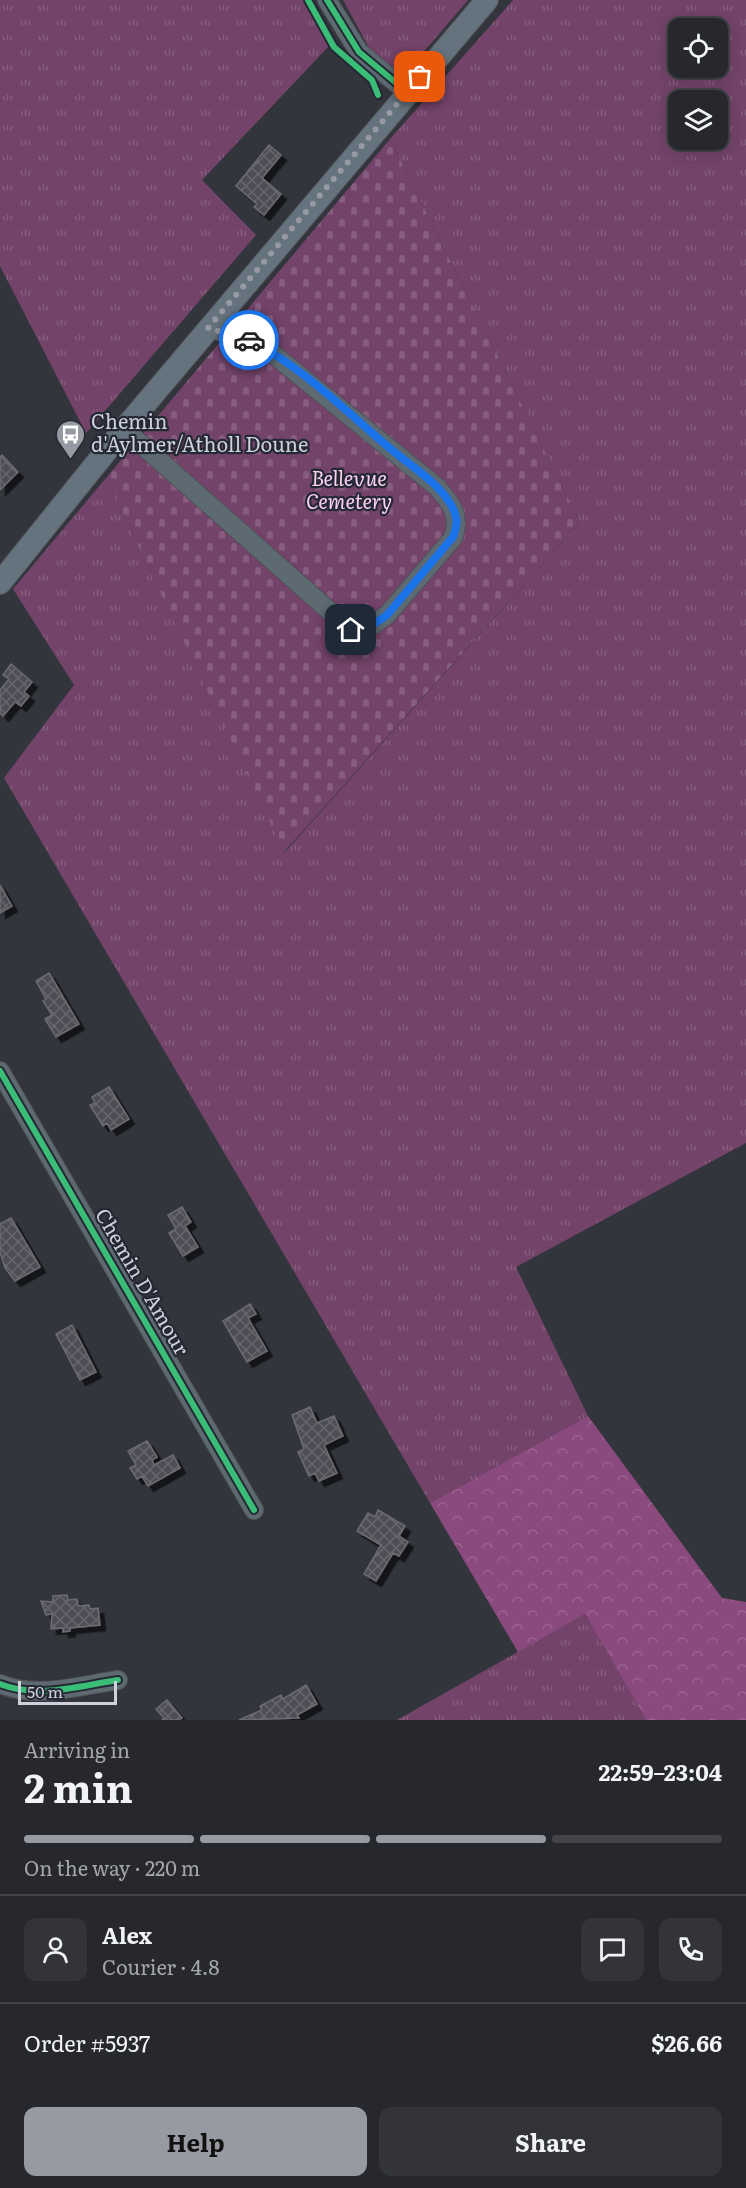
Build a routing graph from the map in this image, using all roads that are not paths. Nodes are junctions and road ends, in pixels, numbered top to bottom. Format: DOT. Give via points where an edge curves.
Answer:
graph roads {
  1 [pos="327,0"];
  2 [pos="487,0"];
  3 [pos="407,92"];
  4 [pos="208,328"];
  5 [pos="124,429"];
  6 [pos="0,583"];
  7 [pos="0,1071"];
  8 [pos="254,1510"];
  9 [pos="118,1680"];
  10 [pos="0,1684"];
  1 -- 3 [label="street" via="359,52"];
  2 -- 3 [label="main road"];
  3 -- 4 [label="main road"];
  4 -- 5 [label="main road"];
  4 -- 5 [label="street" via="267,349 437,488 456,513 458,524 453,537 387,615 361,633 351,630"];
  5 -- 6 [label="main road"];
  7 -- 8 [label="street, Chemin D'Amour"];
  9 -- 10 [label="street" via="47,1692 19,1692"];
}
